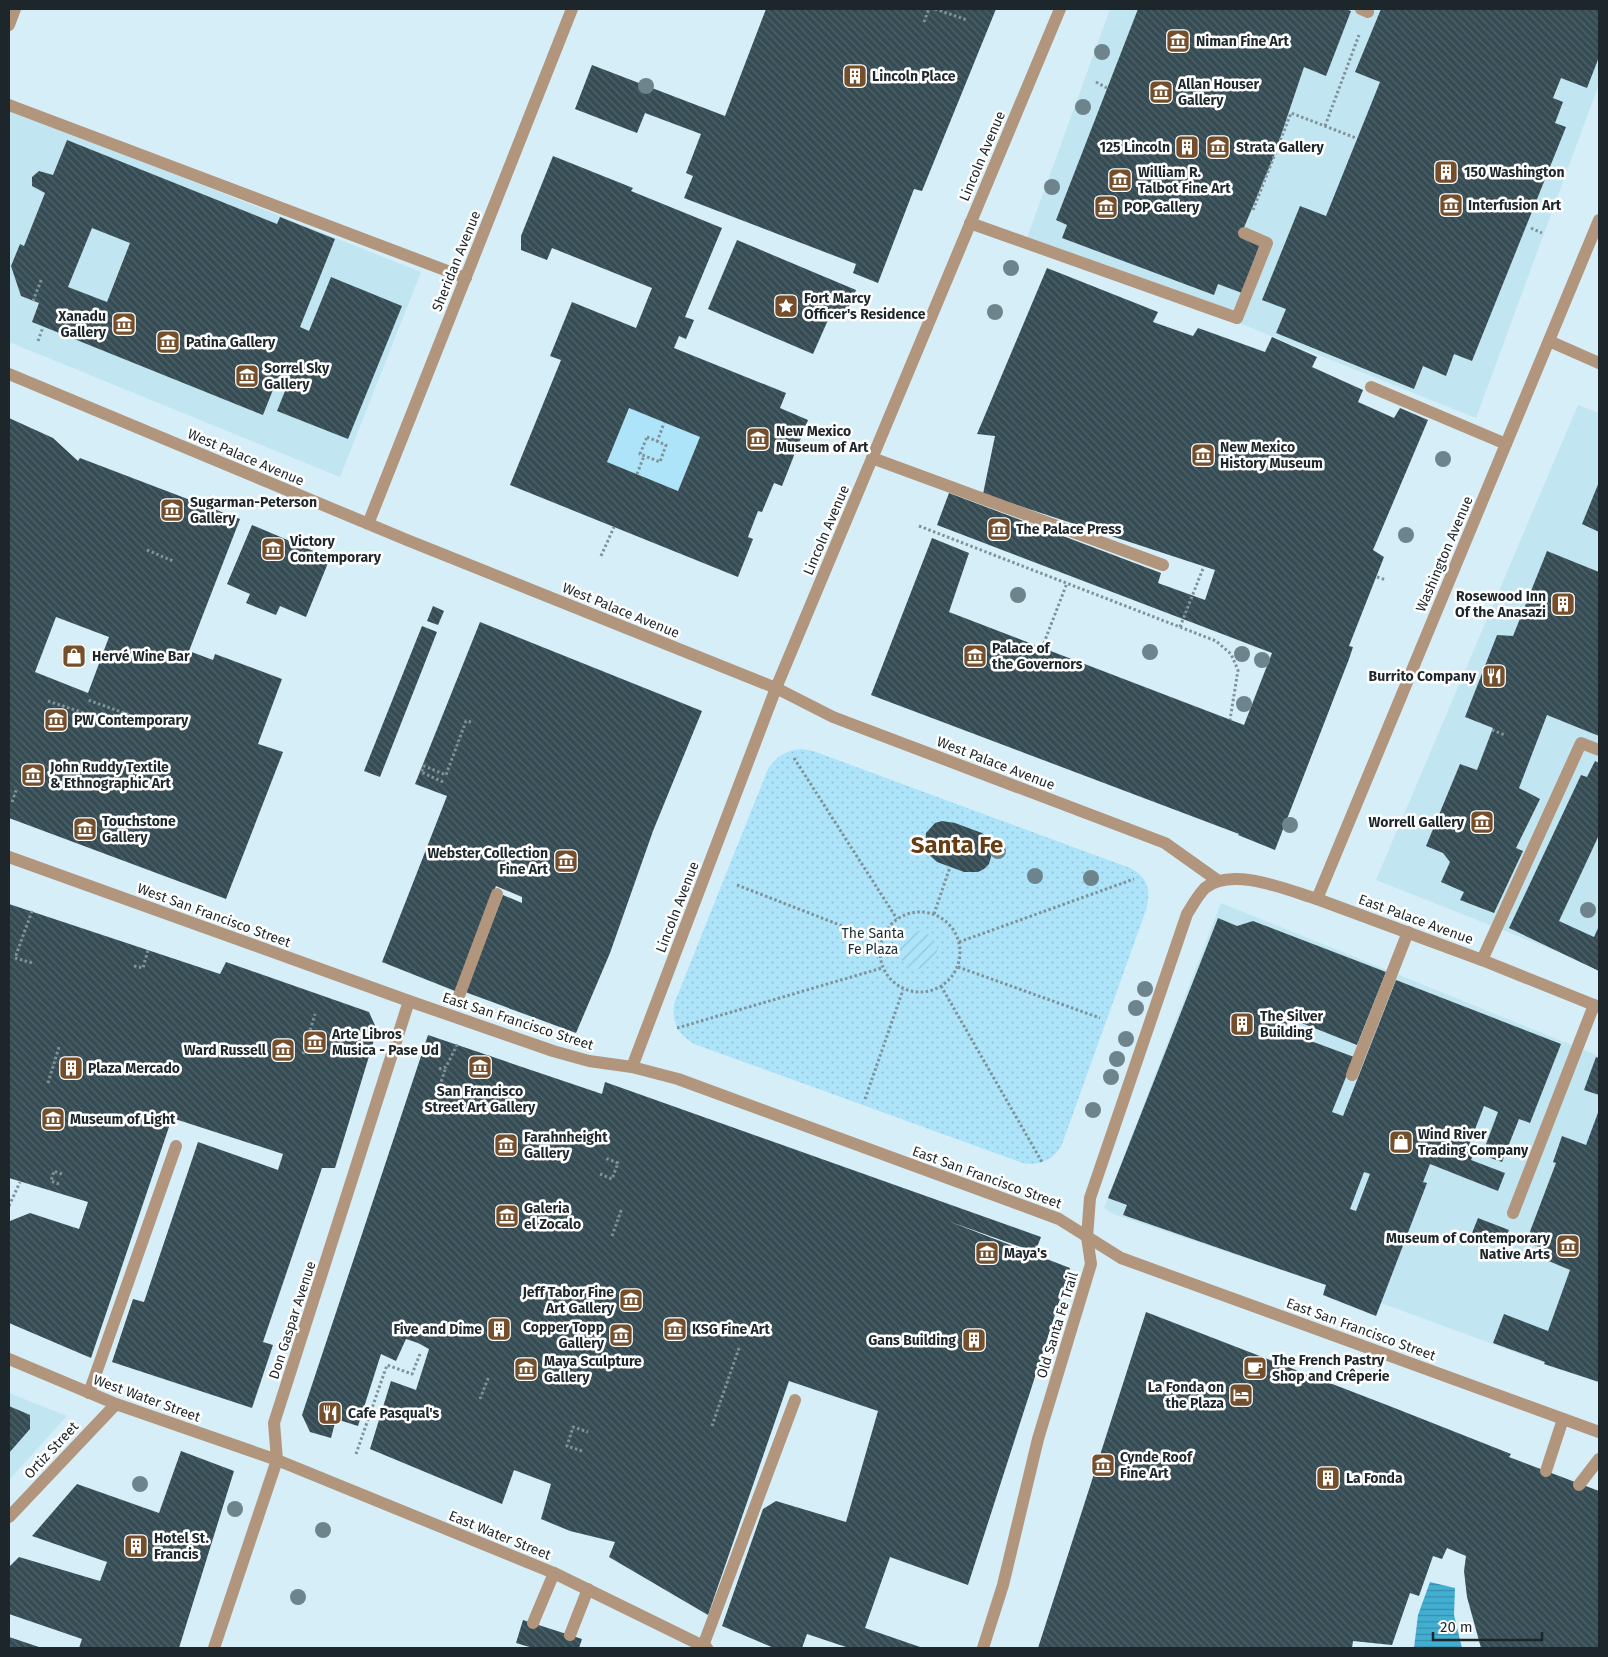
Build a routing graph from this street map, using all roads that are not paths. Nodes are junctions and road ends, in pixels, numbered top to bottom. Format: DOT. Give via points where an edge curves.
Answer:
graph roads {
  1 [pos="15,9"];
  2 [pos="572,9"];
  3 [pos="1060,9"];
  4 [pos="9,25"];
  5 [pos="9,104"];
  6 [pos="1599,220"];
  7 [pos="970,223"];
  8 [pos="1244,234"];
  9 [pos="466,278"];
  10 [pos="1549,342"];
  11 [pos="1599,363"];
  12 [pos="9,374"];
  13 [pos="1371,387"];
  14 [pos="1506,444"];
  15 [pos="872,458"];
  16 [pos="368,524"];
  17 [pos="1163,565"];
  18 [pos="776,688"];
  19 [pos="1599,750"];
  20 [pos="9,857"];
  21 [pos="1217,880"];
  22 [pos="497,894"];
  23 [pos="1317,899"];
  24 [pos="1408,932"];
  25 [pos="1482,960"];
  26 [pos="459,996"];
  27 [pos="409,1001"];
  28 [pos="1596,1006"];
  29 [pos="632,1068"];
  30 [pos="1352,1074"];
  31 [pos="176,1146"];
  32 [pos="1513,1213"];
  33 [pos="1087,1237"];
  34 [pos="9,1359"];
  35 [pos="89,1393"];
  36 [pos="795,1400"];
  37 [pos="116,1404"];
  38 [pos="1563,1419"];
  39 [pos="1599,1432"];
  40 [pos="1599,1459"];
  41 [pos="276,1460"];
  42 [pos="1546,1471"];
  43 [pos="1579,1485"];
  44 [pos="9,1518"];
  45 [pos="554,1573"];
  46 [pos="588,1589"];
  47 [pos="533,1623"];
  48 [pos="570,1635"];
  49 [pos="705,1647"];
  50 [pos="214,1648"];
  51 [pos="983,1648"];
  1 -- 4 [label="street"];
  2 -- 9 [label="street, Sheridan Avenue"];
  3 -- 7 [label="street, Lincoln Avenue"];
  5 -- 9 [label="street"];
  6 -- 10 [label="street, Washington Avenue"];
  7 -- 8 [label="street" via="1237,318 1267,243"];
  7 -- 15 [label="street, Lincoln Avenue"];
  9 -- 16 [label="street, Sheridan Avenue"];
  10 -- 11 [label="street"];
  10 -- 14 [label="street, Washington Avenue"];
  12 -- 16 [label="street, West Palace Avenue"];
  13 -- 14 [label="street"];
  14 -- 23 [label="street, Washington Avenue"];
  15 -- 17 [label="street"];
  15 -- 18 [label="street, Lincoln Avenue"];
  16 -- 18 [label="street, West Palace Avenue"];
  18 -- 21 [label="street, West Palace Avenue" via="833,718 1164,843"];
  18 -- 29 [label="street, Lincoln Avenue"];
  19 -- 25 [label="street" via="1581,743"];
  20 -- 27 [label="street, West San Francisco Street"];
  21 -- 23 [label="street, East Palace Avenue" via="1237,878"];
  21 -- 33 [label="street, Old Santa Fe Trail" via="1204,889 1182,928 1097,1175 1090,1198"];
  22 -- 26 [label="street"];
  23 -- 24 [label="street, East Palace Avenue"];
  24 -- 25 [label="street, East Palace Avenue"];
  24 -- 30 [label="street"];
  25 -- 28 [label="street, East Palace Avenue"];
  27 -- 29 [label="street, East San Francisco Street" via="571,1056"];
  27 -- 41 [label="street, Don Gaspar Avenue" via="274,1423"];
  28 -- 32 [label="street"];
  29 -- 33 [label="street, East San Francisco Street" via="678,1078 1059,1219"];
  31 -- 35 [label="street"];
  33 -- 38 [label="street, East San Francisco Street" via="1121,1258"];
  33 -- 51 [label="street, Old Santa Fe Trail" via="1091,1264 1038,1439 1003,1585"];
  34 -- 35 [label="street, West Water Street"];
  35 -- 37 [label="street, West Water Street"];
  36 -- 49 [label="street"];
  37 -- 41 [label="street, West Water Street"];
  37 -- 44 [label="street, Ortiz Street"];
  38 -- 39 [label="street, East San Francisco Street"];
  38 -- 42 [label="street"];
  40 -- 43 [label="street"];
  41 -- 45 [label="street, East Water Street"];
  41 -- 50 [label="street, Don Gaspar Avenue"];
  45 -- 46 [label="street, East Water Street"];
  45 -- 47 [label="street"];
  46 -- 48 [label="street"];
  46 -- 49 [label="street, East Water Street"];
}
